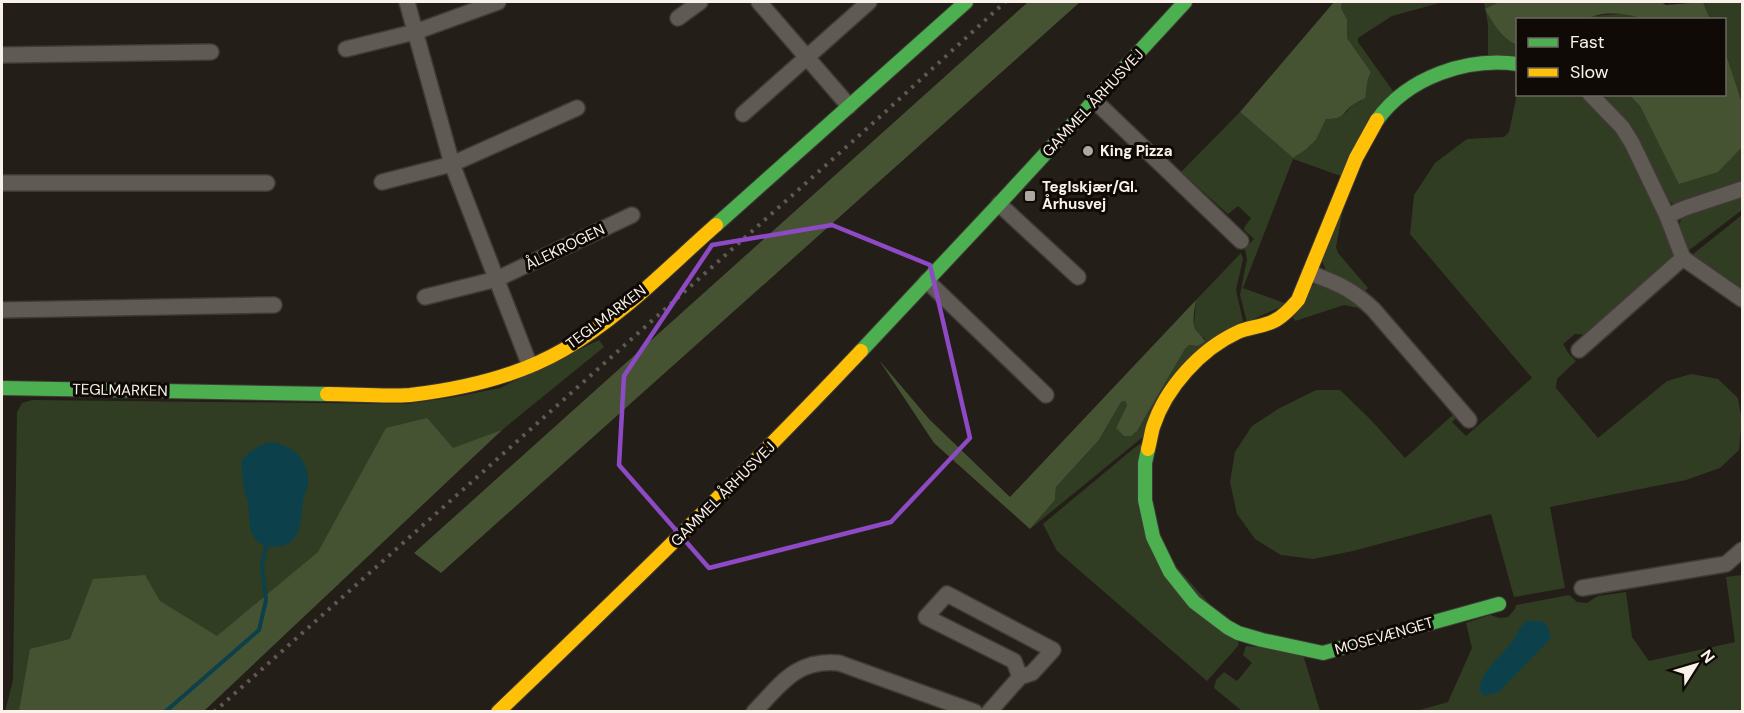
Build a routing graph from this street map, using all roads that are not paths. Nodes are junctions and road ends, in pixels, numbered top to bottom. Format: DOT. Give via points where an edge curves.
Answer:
graph roads {
  1 [pos="407,2"];
  2 [pos="498,2"];
  3 [pos="700,2"];
  4 [pos="759,2"];
  5 [pos="868,2"];
  6 [pos="966,2"];
  7 [pos="1185,2"];
  8 [pos="678,18"];
  9 [pos="416,32"];
  10 [pos="346,49"];
  11 [pos="212,52"];
  12 [pos="2,55"];
  13 [pos="808,57"];
  14 [pos="1516,64"];
  15 [pos="1592,96"];
  16 [pos="1095,101"];
  17 [pos="849,106"];
  18 [pos="577,108"];
  19 [pos="743,114"];
  20 [pos="452,164"];
  21 [pos="382,182"];
  22 [pos="2,183"];
  23 [pos="267,183"];
  24 [pos="1743,189"];
  25 [pos="999,204"];
  26 [pos="632,215"];
  27 [pos="1667,216"];
  28 [pos="1241,241"];
  29 [pos="1683,258"];
  30 [pos="1310,273"];
  31 [pos="1078,277"];
  32 [pos="497,279"];
  33 [pos="927,281"];
  34 [pos="425,297"];
  35 [pos="1743,299"];
  36 [pos="274,305"];
  37 [pos="2,310"];
  38 [pos="1579,351"];
  39 [pos="530,366"];
  40 [pos="2,388"];
  41 [pos="1046,395"];
  42 [pos="1469,420"];
  43 [pos="1743,550"];
  44 [pos="1582,588"];
  45 [pos="1499,604"];
  46 [pos="1020,677"];
  47 [pos="514,705"];
  48 [pos="498,711"];
  49 [pos="754,711"];
  50 [pos="975,711"];
  51 [pos="989,711"];
  1 -- 9 [label="street"];
  2 -- 9 [label="street"];
  3 -- 8 [label="street"];
  4 -- 13 [label="street"];
  5 -- 13 [label="street"];
  6 -- 17 [label="street, TEGLMARKEN"];
  7 -- 16 [label="street, GAMMEL ÅRHUSVEJ"];
  9 -- 10 [label="street"];
  9 -- 20 [label="street"];
  11 -- 12 [label="street"];
  13 -- 17 [label="street"];
  13 -- 19 [label="street"];
  14 -- 30 [label="street, MOSEVÆNGET" via="1473,63 1437,74 1392,102 1360,150"];
  15 -- 27 [label="street" via="1627,134"];
  16 -- 25 [label="street, GAMMEL ÅRHUSVEJ"];
  16 -- 28 [label="street"];
  17 -- 39 [label="street, TEGLMARKEN" via="631,301 563,350"];
  18 -- 20 [label="street"];
  20 -- 21 [label="street"];
  20 -- 32 [label="street"];
  22 -- 23 [label="street"];
  24 -- 27 [label="street"];
  25 -- 31 [label="street"];
  25 -- 33 [label="street, GAMMEL ÅRHUSVEJ"];
  26 -- 32 [label="street, ÅLEKROGEN"];
  27 -- 29 [label="street"];
  29 -- 35 [label="street"];
  29 -- 38 [label="street"];
  30 -- 42 [label="street" via="1340,284 1366,302"];
  30 -- 45 [label="street, MOSEVÆNGET" via="1298,300 1287,311 1273,321 1225,340 1199,358 1161,406 1149,435 1143,467 1150,530 1164,561 1182,588 1228,627 1263,641 1323,653"];
  32 -- 34 [label="street, ÅLEKROGEN"];
  32 -- 39 [label="street"];
  33 -- 41 [label="street"];
  33 -- 47 [label="street, GAMMEL ÅRHUSVEJ" via="798,418"];
  36 -- 37 [label="street"];
  39 -- 40 [label="street, TEGLMARKEN" via="460,386 408,395"];
  43 -- 44 [label="street" via="1726,564"];
  46 -- 46 [label="street" via="1032,673 1053,650 947,594 926,617 1014,661"];
  46 -- 51 [label="street"];
  47 -- 48 [label="street, GAMMEL ÅRHUSVEJ"];
  49 -- 50 [label="street" via="789,676 806,665 823,662 839,663"];
}
